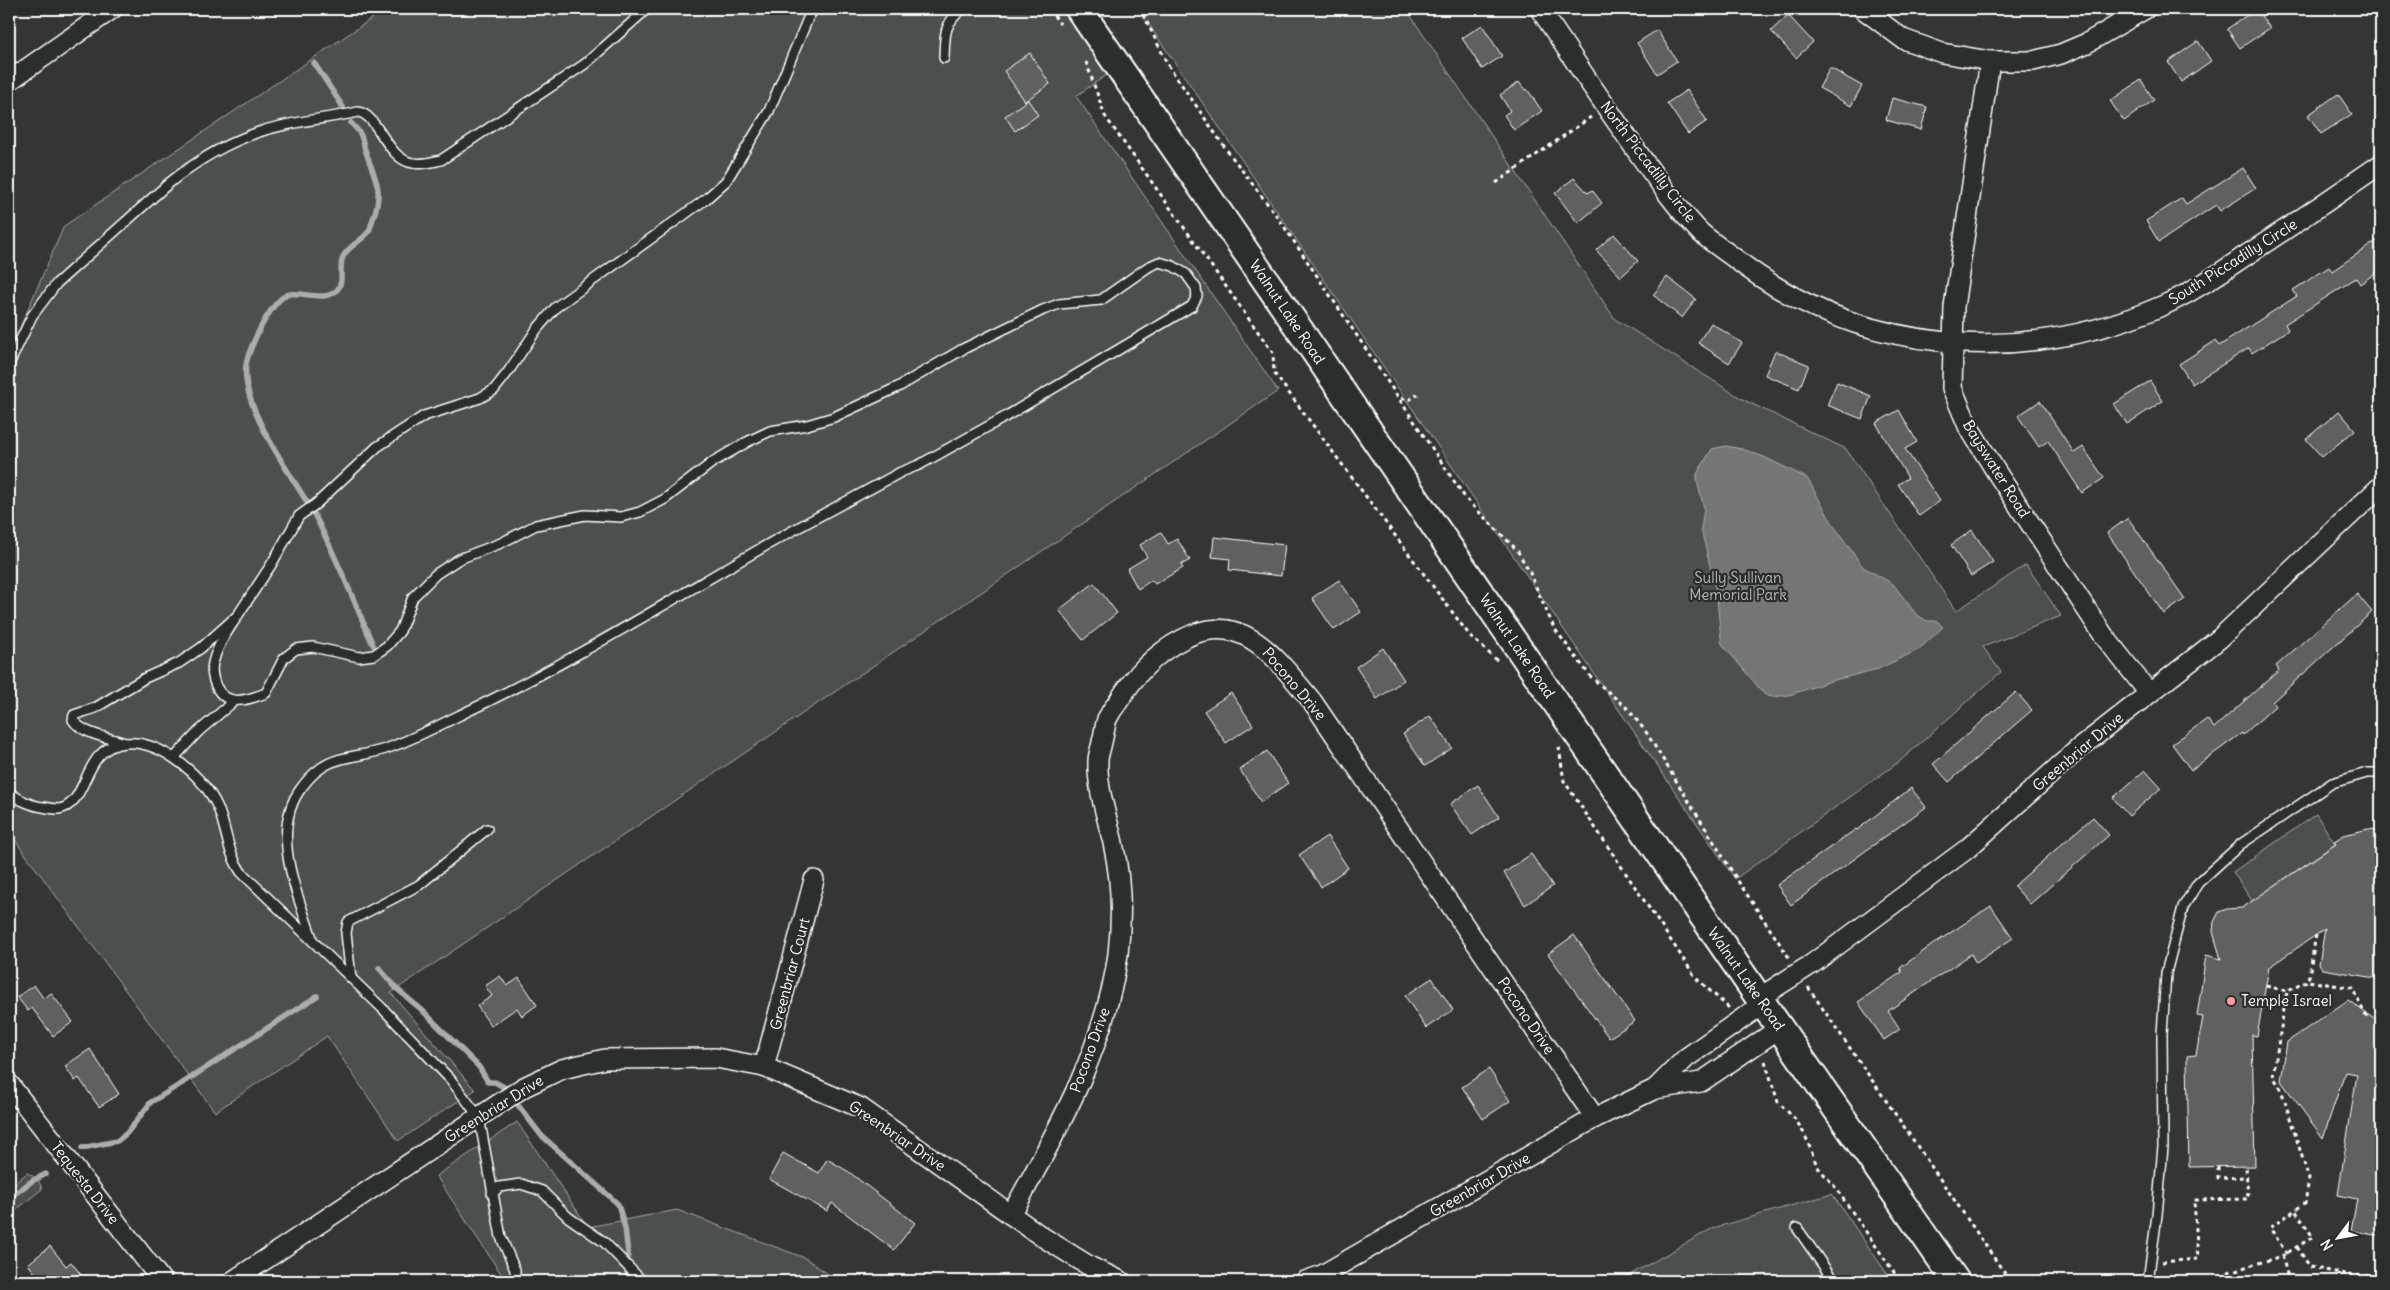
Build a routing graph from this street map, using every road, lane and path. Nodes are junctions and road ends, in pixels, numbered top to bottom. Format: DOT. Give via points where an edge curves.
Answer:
graph roads {
  1 [pos="112,9"];
  2 [pos="647,9"];
  3 [pos="814,9"];
  4 [pos="962,9"];
  5 [pos="1049,9"];
  6 [pos="1137,9"];
  7 [pos="1540,9"];
  8 [pos="1863,9"];
  9 [pos="2145,9"];
  10 [pos="1070,17"];
  11 [pos="1082,56"];
  12 [pos="944,58"];
  13 [pos="1990,61"];
  14 [pos="9,81"];
  15 [pos="1606,106"];
  16 [pos="2381,164"];
  17 [pos="1496,182"];
  18 [pos="1953,344"];
  19 [pos="9,364"];
  20 [pos="1418,394"];
  21 [pos="1401,398"];
  22 [pos="2381,486"];
  23 [pos="238,615"];
  24 [pos="1506,668"];
  25 [pos="2148,693"];
  26 [pos="233,702"];
  27 [pos="1559,742"];
  28 [pos="125,743"];
  29 [pos="174,758"];
  30 [pos="2381,773"];
  31 [pos="9,792"];
  32 [pos="487,828"];
  33 [pos="814,880"];
  34 [pos="2316,935"];
  35 [pos="312,941"];
  36 [pos="1798,972"];
  37 [pos="350,978"];
  38 [pos="2308,981"];
  39 [pos="2266,986"];
  40 [pos="2287,991"];
  41 [pos="1761,1001"];
  42 [pos="2367,1018"];
  43 [pos="1739,1021"];
  44 [pos="1780,1028"];
  45 [pos="1755,1045"];
  46 [pos="764,1067"];
  47 [pos="9,1084"];
  48 [pos="1655,1089"];
  49 [pos="478,1117"];
  50 [pos="1595,1118"];
  51 [pos="2246,1166"];
  52 [pos="2218,1167"];
  53 [pos="2247,1177"];
  54 [pos="492,1194"];
  55 [pos="2295,1210"];
  56 [pos="1011,1215"];
  57 [pos="1797,1228"];
  58 [pos="2297,1247"];
  59 [pos="2288,1254"];
  60 [pos="2282,1256"];
  61 [pos="2152,1261"];
  62 [pos="2381,1277"];
  63 [pos="162,1281"];
  64 [pos="233,1281"];
  65 [pos="515,1281"];
  66 [pos="642,1281"];
  67 [pos="1121,1281"];
  68 [pos="1305,1281"];
  69 [pos="1834,1281"];
  70 [pos="1900,1281"];
  71 [pos="1956,1281"];
  72 [pos="2010,1281"];
  73 [pos="2148,1281"];
  74 [pos="2232,1281"];
  75 [pos="2289,1281"];
  1 -- 14 [label="street"];
  2 -- 19 [label="lane" via="585,64 440,160 412,164 393,151 366,116 358,112 262,131 216,150 179,174 57,283 32,316"];
  3 -- 23 [label="lane" via="808,16 769,111 726,181 556,307 494,390 480,398 424,416 391,438 299,516"];
  4 -- 12 [label="lane" via="949,20"];
  5 -- 10 [label="path"];
  6 -- 21 [label="path" via="1145,18 1168,65 1226,150 1280,219"];
  7 -- 15 [label="street, North Piccadilly Circle"];
  8 -- 13 [label="street" via="1903,39 1942,53"];
  9 -- 13 [label="street" via="2102,36 2061,54 2033,61"];
  10 -- 41 [label="street, Walnut Lake Road"];
  11 -- 24 [label="path" via="1088,64 1105,116 1273,353 1274,373 1470,636"];
  13 -- 18 [label="street, Bayswater Road" via="1954,308"];
  15 -- 17 [label="path"];
  15 -- 18 [label="street, North Piccadilly Circle" via="1666,191 1701,232 1750,271 1800,302 1888,334"];
  16 -- 18 [label="street, South Piccadilly Circle" via="2219,273 2166,304 2098,330 2035,341"];
  18 -- 25 [label="street, Bayswater Road" via="1952,388 1968,426 2104,636"];
  20 -- 21 [label="path" via="1409,400"];
  21 -- 36 [label="path" via="1466,498 1517,550 1554,628 1574,656 1591,677 1628,709 1646,732"];
  22 -- 25 [label="street, Greenbriar Drive" via="2218,639"];
  23 -- 26 [label="lane" via="219,644 212,666 219,694"];
  23 -- 28 [label="lane" via="179,663 145,678 95,708 74,715 72,720 76,725"];
  25 -- 36 [label="street, Greenbriar Drive" via="2077,750 1967,848 1906,896"];
  26 -- 29 [label="lane" via="199,730"];
  26 -- 35 [label="lane" via="266,693 284,658 296,649 313,647 359,657 374,655 400,632 412,596 436,574 459,559 502,543 536,525 585,515 621,516 640,512 665,499 713,462 747,442 770,431 807,425 834,416 898,387 964,349 1043,310 1059,304 1101,300 1159,262 1186,274 1196,288 1197,296 1192,306 1005,417 920,466 901,472 760,549 521,685 390,748 339,758 317,770 301,788 290,810 287,833 289,864"];
  27 -- 43 [label="path" via="1564,781 1696,978 1724,1002"];
  28 -- 29 [label="lane" via="158,749"];
  28 -- 31 [label="lane" via="104,751 92,762 75,799 60,809 37,806"];
  29 -- 35 [label="lane" via="202,782 218,808 233,860 241,872"];
  30 -- 61 [label="lane" via="2367,773 2332,783 2241,844 2198,883 2183,907 2166,973 2162,1034 2163,1147"];
  32 -- 37 [label="lane" via="419,884 348,922"];
  33 -- 46 [label="street, Greenbriar Court"];
  34 -- 38 [label="path"];
  35 -- 37 [label="lane"];
  36 -- 41 [label="street, Greenbriar Drive"];
  36 -- 72 [label="path"];
  37 -- 49 [label="lane" via="451,1080"];
  38 -- 40 [label="path"];
  38 -- 42 [label="path" via="2352,988"];
  39 -- 40 [label="path"];
  40 -- 55 [label="path" via="2273,1076 2282,1089 2309,1179 2305,1203"];
  41 -- 43 [label="street, Greenbriar Drive"];
  41 -- 44 [label="street, Walnut Lake Road"];
  43 -- 48 [label="street, Greenbriar Drive" via="1686,1058"];
  44 -- 45 [label="street, Greenbriar Drive"];
  44 -- 71 [label="street, Walnut Lake Road"];
  45 -- 48 [label="street, Greenbriar Drive" via="1701,1082"];
  45 -- 70 [label="path" via="1764,1058 1778,1102 1796,1120 1817,1166"];
  46 -- 49 [label="street, Greenbriar Drive" via="716,1058 604,1059 562,1069 524,1086"];
  46 -- 56 [label="street, Greenbriar Drive" via="861,1108"];
  47 -- 63 [label="street, Tequesta Drive"];
  48 -- 50 [label="street, Greenbriar Drive"];
  49 -- 54 [label="lane"];
  49 -- 64 [label="street, Greenbriar Drive"];
  50 -- 56 [label="street, Pocono Drive" via="1312,701 1253,638 1225,630 1200,632 1173,644 1147,664 1133,678 1108,717 1098,760 1120,895 1118,954 1103,1022 1078,1086"];
  50 -- 68 [label="street, Greenbriar Drive" via="1322,1275"];
  51 -- 53 [label="path"];
  52 -- 53 [label="path" via="2218,1178"];
  53 -- 61 [label="path" via="2248,1199 2194,1200 2198,1259"];
  54 -- 65 [label="lane" via="501,1236 515,1270"];
  54 -- 66 [label="lane" via="499,1188 521,1184 542,1191 568,1217 604,1242"];
  55 -- 58 [label="path" via="2313,1236"];
  55 -- 59 [label="path" via="2270,1228"];
  56 -- 67 [label="street, Greenbriar Drive" via="1091,1267"];
  57 -- 69 [label="lane"];
  58 -- 59 [label="path"];
  58 -- 62 [label="path" via="2310,1267"];
  59 -- 60 [label="path"];
  60 -- 74 [label="path" via="2229,1272"];
  60 -- 75 [label="path"];
  61 -- 73 [label="lane"];
}
